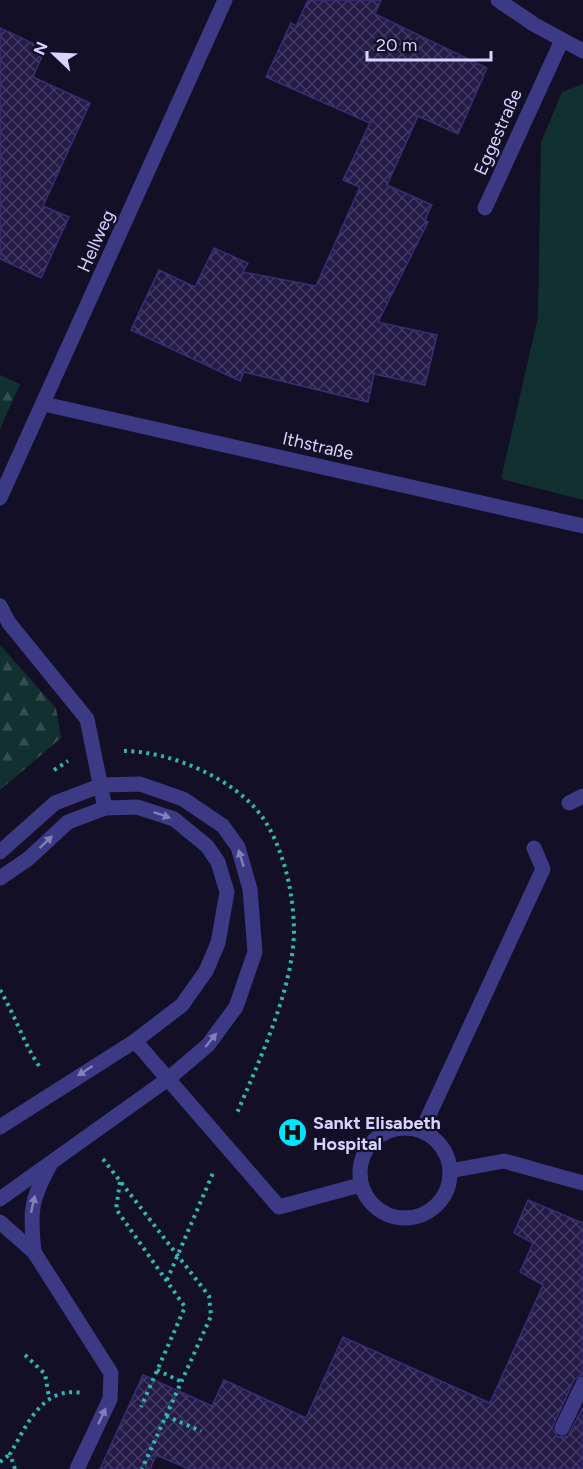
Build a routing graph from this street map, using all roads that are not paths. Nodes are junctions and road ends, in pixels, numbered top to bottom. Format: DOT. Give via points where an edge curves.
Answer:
graph roads {
  1 [pos="225,0"];
  2 [pos="498,0"];
  3 [pos="562,40"];
  4 [pos="583,51"];
  5 [pos="485,208"];
  6 [pos="44,404"];
  7 [pos="0,498"];
  8 [pos="583,526"];
  9 [pos="0,606"];
  10 [pos="102,785"];
  11 [pos="583,796"];
  12 [pos="569,803"];
  13 [pos="105,808"];
  14 [pos="534,848"];
  15 [pos="0,852"];
  16 [pos="0,878"];
  17 [pos="135,1041"];
  18 [pos="168,1079"];
  19 [pos="0,1127"];
  20 [pos="422,1131"];
  21 [pos="52,1160"];
  22 [pos="450,1171"];
  23 [pos="583,1183"];
  24 [pos="360,1185"];
  25 [pos="0,1199"];
  26 [pos="0,1222"];
  27 [pos="34,1252"];
  28 [pos="583,1384"];
  29 [pos="562,1428"];
  30 [pos="77,1469"];
  1 -- 6 [label="street, Hellweg"];
  2 -- 3 [label="street"];
  3 -- 4 [label="street"];
  3 -- 5 [label="street, Eggestraße"];
  6 -- 7 [label="street, Hellweg"];
  6 -- 8 [label="street, Ithstraße"];
  9 -- 10 [label="street" via="9,623 87,719"];
  10 -- 13 [label="street"];
  10 -- 15 [label="street" via="55,803"];
  18 -- 10 [label="street, one-way" via="208,1045 236,1007 255,952 250,889 238,848 223,826 183,799 140,784"];
  11 -- 12 [label="street"];
  16 -- 13 [label="street, one-way" via="28,859 68,822"];
  13 -- 17 [label="street, one-way" via="137,807 174,819 207,846 218,862 227,892 218,943 195,988 182,1005"];
  14 -- 20 [label="street" via="543,869"];
  17 -- 18 [label="street"];
  17 -- 19 [label="street, one-way"];
  18 -- 21 [label="street"];
  18 -- 24 [label="street" via="279,1207"];
  20 -- 22 [label="street" via="442,1147"];
  20 -- 24 [label="street" via="398,1128 374,1138 361,1160"];
  21 -- 25 [label="street"];
  27 -- 21 [label="street, one-way" via="30,1214 36,1190"];
  22 -- 23 [label="street" via="504,1161"];
  22 -- 24 [label="street" via="442,1199 432,1210 411,1218 389,1216 377,1209"];
  26 -- 27 [label="street"];
  30 -- 27 [label="street, one-way" via="110,1400 111,1373"];
  28 -- 29 [label="street"];
}
